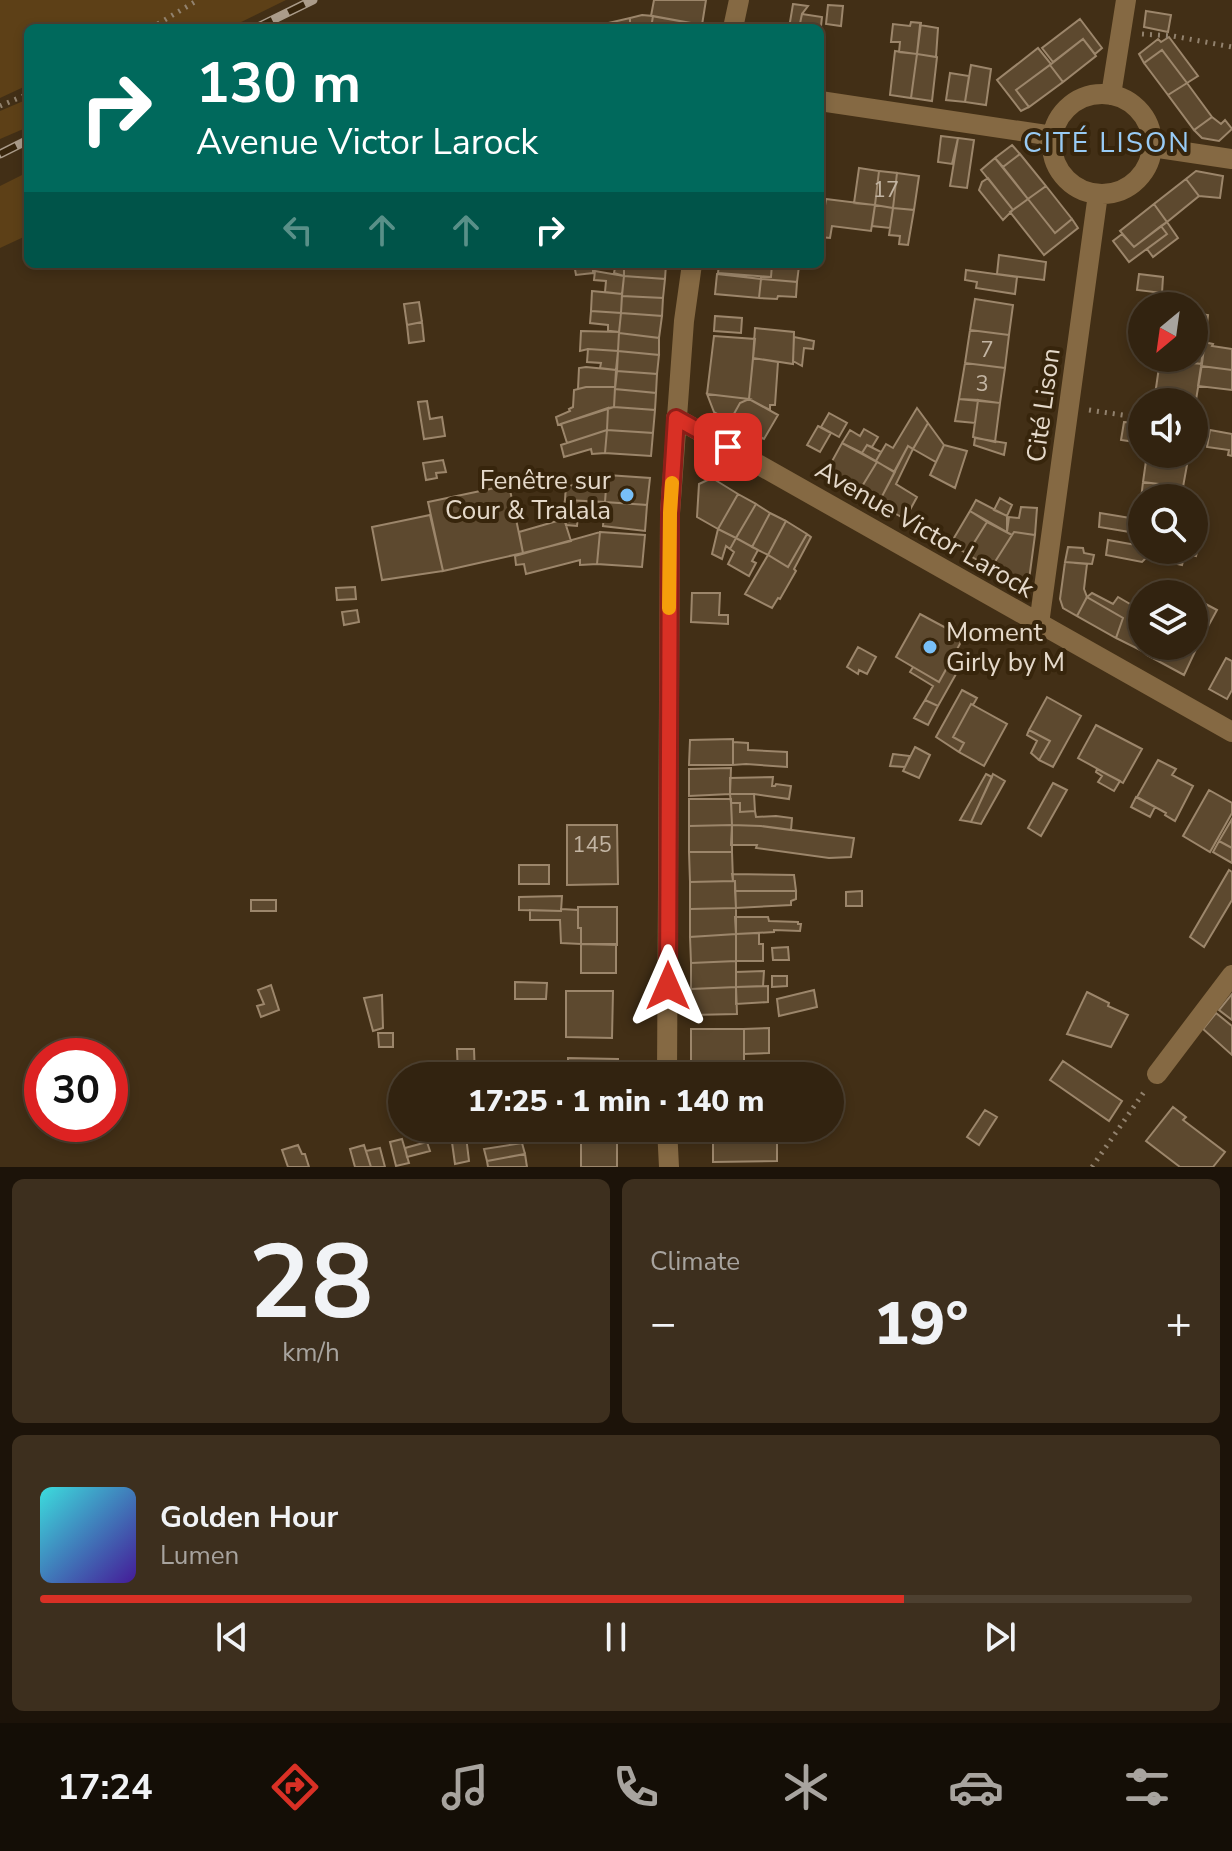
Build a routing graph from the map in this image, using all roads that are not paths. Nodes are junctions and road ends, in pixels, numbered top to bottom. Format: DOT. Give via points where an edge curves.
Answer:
graph roads {
  1 [pos="739,0"];
  2 [pos="1126,0"];
  3 [pos="734,24"];
  4 [pos="1111,95"];
  5 [pos="824,102"];
  6 [pos="1053,136"];
  7 [pos="1152,147"];
  8 [pos="1232,159"];
  9 [pos="1098,194"];
  10 [pos="691,268"];
  11 [pos="676,418"];
  12 [pos="1039,624"];
  13 [pos="1232,732"];
  14 [pos="1232,975"];
  15 [pos="667,1062"];
  16 [pos="1157,1074"];
  17 [pos="668,1142"];
  18 [pos="669,1167"];
  1 -- 3 [label="street"];
  2 -- 4 [label="street"];
  4 -- 6 [label="street" via="1073,103"];
  4 -- 7 [label="street" via="1146,119"];
  5 -- 6 [label="street"];
  6 -- 9 [label="street" via="1058,168 1082,190"];
  7 -- 8 [label="street"];
  7 -- 9 [label="street" via="1135,182"];
  9 -- 12 [label="street, Cité Lison"];
  10 -- 11 [label="street"];
  11 -- 12 [label="street, Avenue Victor Larock"];
  11 -- 15 [label="street" via="670,513"];
  12 -- 13 [label="street, Avenue Victor Larock"];
  14 -- 16 [label="street"];
  17 -- 18 [label="street"];
}
